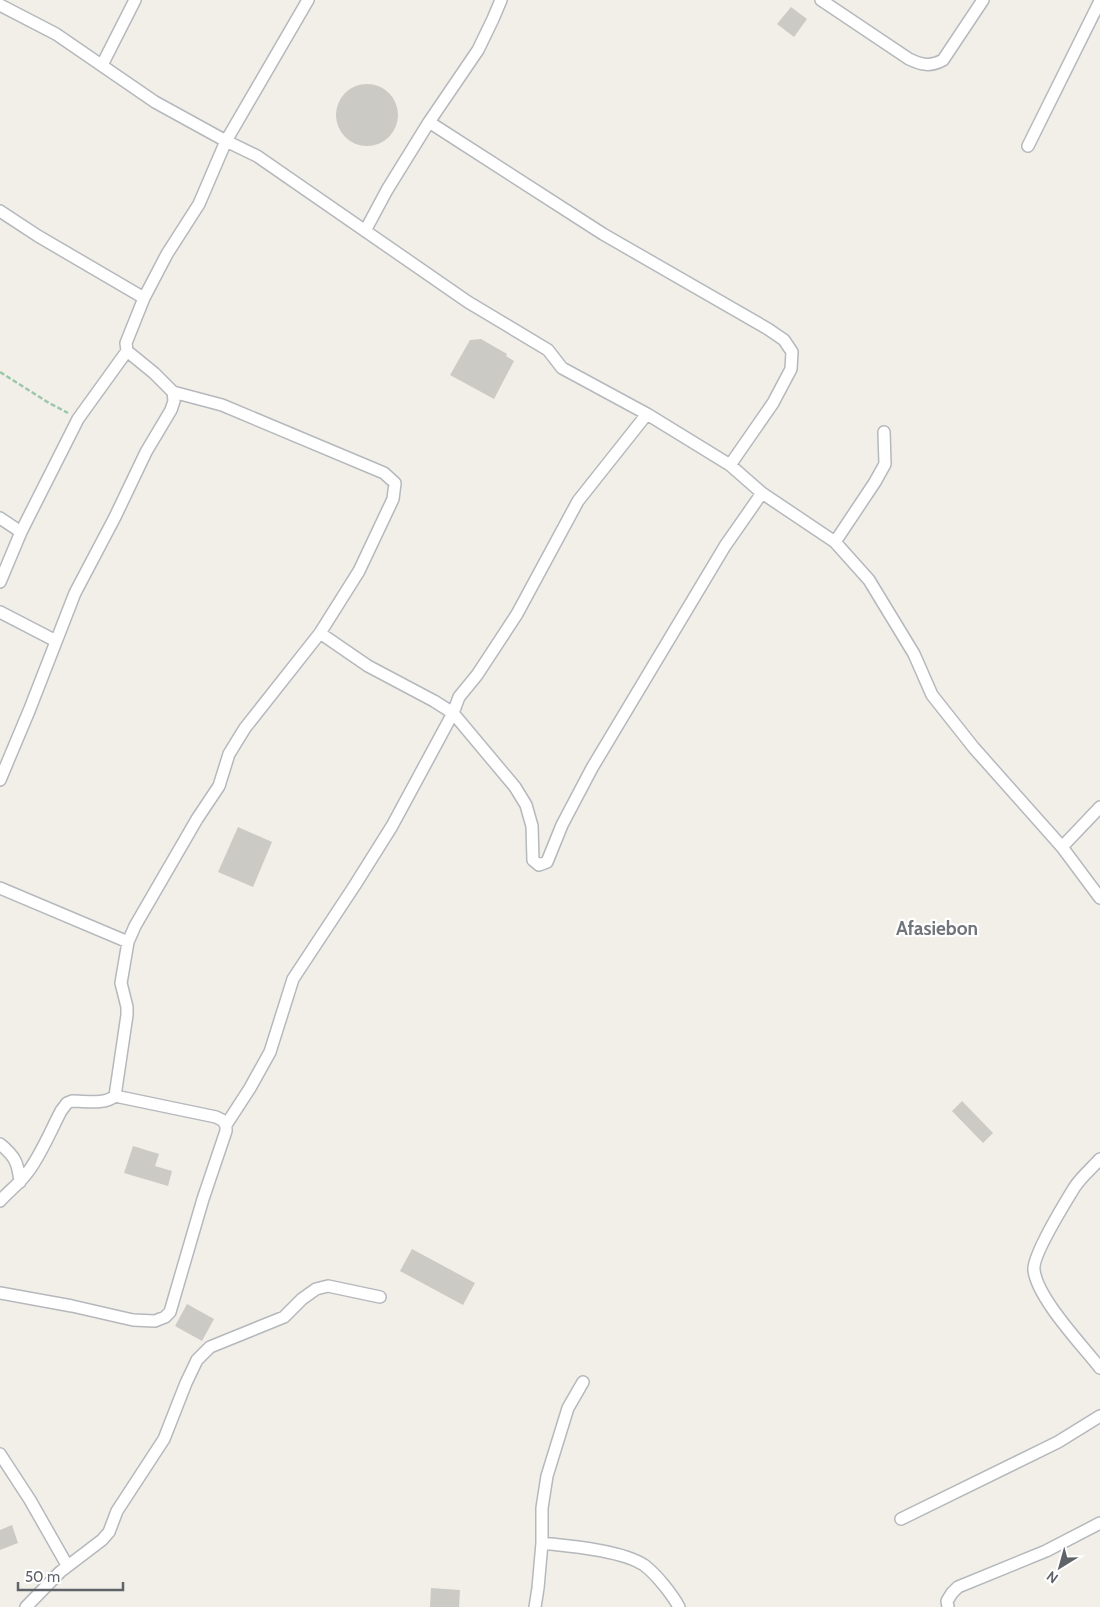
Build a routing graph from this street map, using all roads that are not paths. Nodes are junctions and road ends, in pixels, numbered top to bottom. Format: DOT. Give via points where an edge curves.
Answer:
graph roads {
  1 [pos="135,0"];
  2 [pos="308,0"];
  3 [pos="501,0"];
  4 [pos="821,0"];
  5 [pos="983,0"];
  6 [pos="1100,1"];
  7 [pos="0,5"];
  8 [pos="102,65"];
  9 [pos="429,122"];
  10 [pos="226,141"];
  11 [pos="1028,146"];
  12 [pos="0,211"];
  13 [pos="365,231"];
  14 [pos="144,298"];
  15 [pos="127,351"];
  16 [pos="173,392"];
  17 [pos="647,414"];
  18 [pos="884,432"];
  19 [pos="730,465"];
  20 [pos="762,493"];
  21 [pos="0,518"];
  22 [pos="21,532"];
  23 [pos="835,542"];
  24 [pos="0,582"];
  25 [pos="0,612"];
  26 [pos="320,633"];
  27 [pos="56,641"];
  28 [pos="453,713"];
  29 [pos="0,780"];
  30 [pos="1100,807"];
  31 [pos="1062,847"];
  32 [pos="0,888"];
  33 [pos="1100,898"];
  34 [pos="128,942"];
  35 [pos="115,1096"];
  36 [pos="226,1125"];
  37 [pos="0,1144"];
  38 [pos="1100,1159"];
  39 [pos="20,1182"];
  40 [pos="0,1201"];
  41 [pos="0,1293"];
  42 [pos="380,1297"];
  43 [pos="1100,1368"];
  44 [pos="583,1382"];
  45 [pos="1100,1416"];
  46 [pos="0,1454"];
  47 [pos="901,1519"];
  48 [pos="1100,1523"];
  49 [pos="542,1543"];
  50 [pos="67,1565"];
  51 [pos="26,1607"];
  52 [pos="535,1607"];
  53 [pos="678,1607"];
  54 [pos="948,1607"];
  1 -- 8 [label="street"];
  2 -- 10 [label="street"];
  3 -- 9 [label="street" via="478,50"];
  4 -- 5 [label="street" via="909,59 920,65 934,65 944,60"];
  6 -- 11 [label="street"];
  7 -- 8 [label="street" via="56,34"];
  8 -- 10 [label="street" via="155,102"];
  9 -- 13 [label="street"];
  9 -- 19 [label="street" via="603,234 784,340 792,352 791,369 773,403"];
  10 -- 13 [label="street" via="257,156"];
  10 -- 14 [label="street" via="199,204"];
  12 -- 14 [label="street"];
  13 -- 17 [label="street" via="468,302 548,350 562,368"];
  14 -- 15 [label="street" via="126,343"];
  15 -- 16 [label="street"];
  15 -- 22 [label="street" via="78,420"];
  16 -- 26 [label="street" via="222,405 384,473 395,483 393,499 359,572"];
  16 -- 27 [label="street" via="171,410 146,452 75,593"];
  17 -- 19 [label="street"];
  17 -- 28 [label="street" via="578,501 517,614 459,697"];
  18 -- 23 [label="street" via="885,464"];
  19 -- 20 [label="street"];
  20 -- 23 [label="street"];
  20 -- 28 [label="street" via="725,546 592,768 544,864 539,866 533,860 532,826 526,805 515,787"];
  21 -- 22 [label="street"];
  22 -- 24 [label="street"];
  23 -- 31 [label="street" via="869,580 914,654 932,695 974,748"];
  25 -- 27 [label="street"];
  26 -- 28 [label="street" via="368,666"];
  26 -- 34 [label="street" via="245,728 229,754 219,786 156,889"];
  27 -- 29 [label="street"];
  28 -- 36 [label="street" via="392,826 293,979 270,1052"];
  30 -- 31 [label="street"];
  31 -- 33 [label="street"];
  32 -- 34 [label="street"];
  34 -- 35 [label="street" via="121,983 127,1015"];
  35 -- 36 [label="street" via="216,1117"];
  35 -- 39 [label="street" via="104,1101 68,1103"];
  36 -- 41 [label="street" via="170,1312 165,1317 155,1321 133,1320"];
  37 -- 39 [label="street" via="9,1151 18,1166"];
  38 -- 43 [label="street" via="1075,1186 1033,1268 1039,1288 1051,1306"];
  39 -- 40 [label="street"];
  42 -- 50 [label="street" via="328,1286 316,1289 284,1317 210,1347 197,1360 164,1439 117,1511 109,1532"];
  44 -- 49 [label="street" via="568,1408 547,1476 542,1508"];
  45 -- 47 [label="street" via="1058,1442"];
  46 -- 50 [label="street"];
  48 -- 54 [label="street" via="1046,1551 958,1588 947,1601"];
  49 -- 52 [label="street"];
  49 -- 53 [label="street" via="592,1549 631,1559 644,1566 659,1581"];
  50 -- 51 [label="street"];
}
